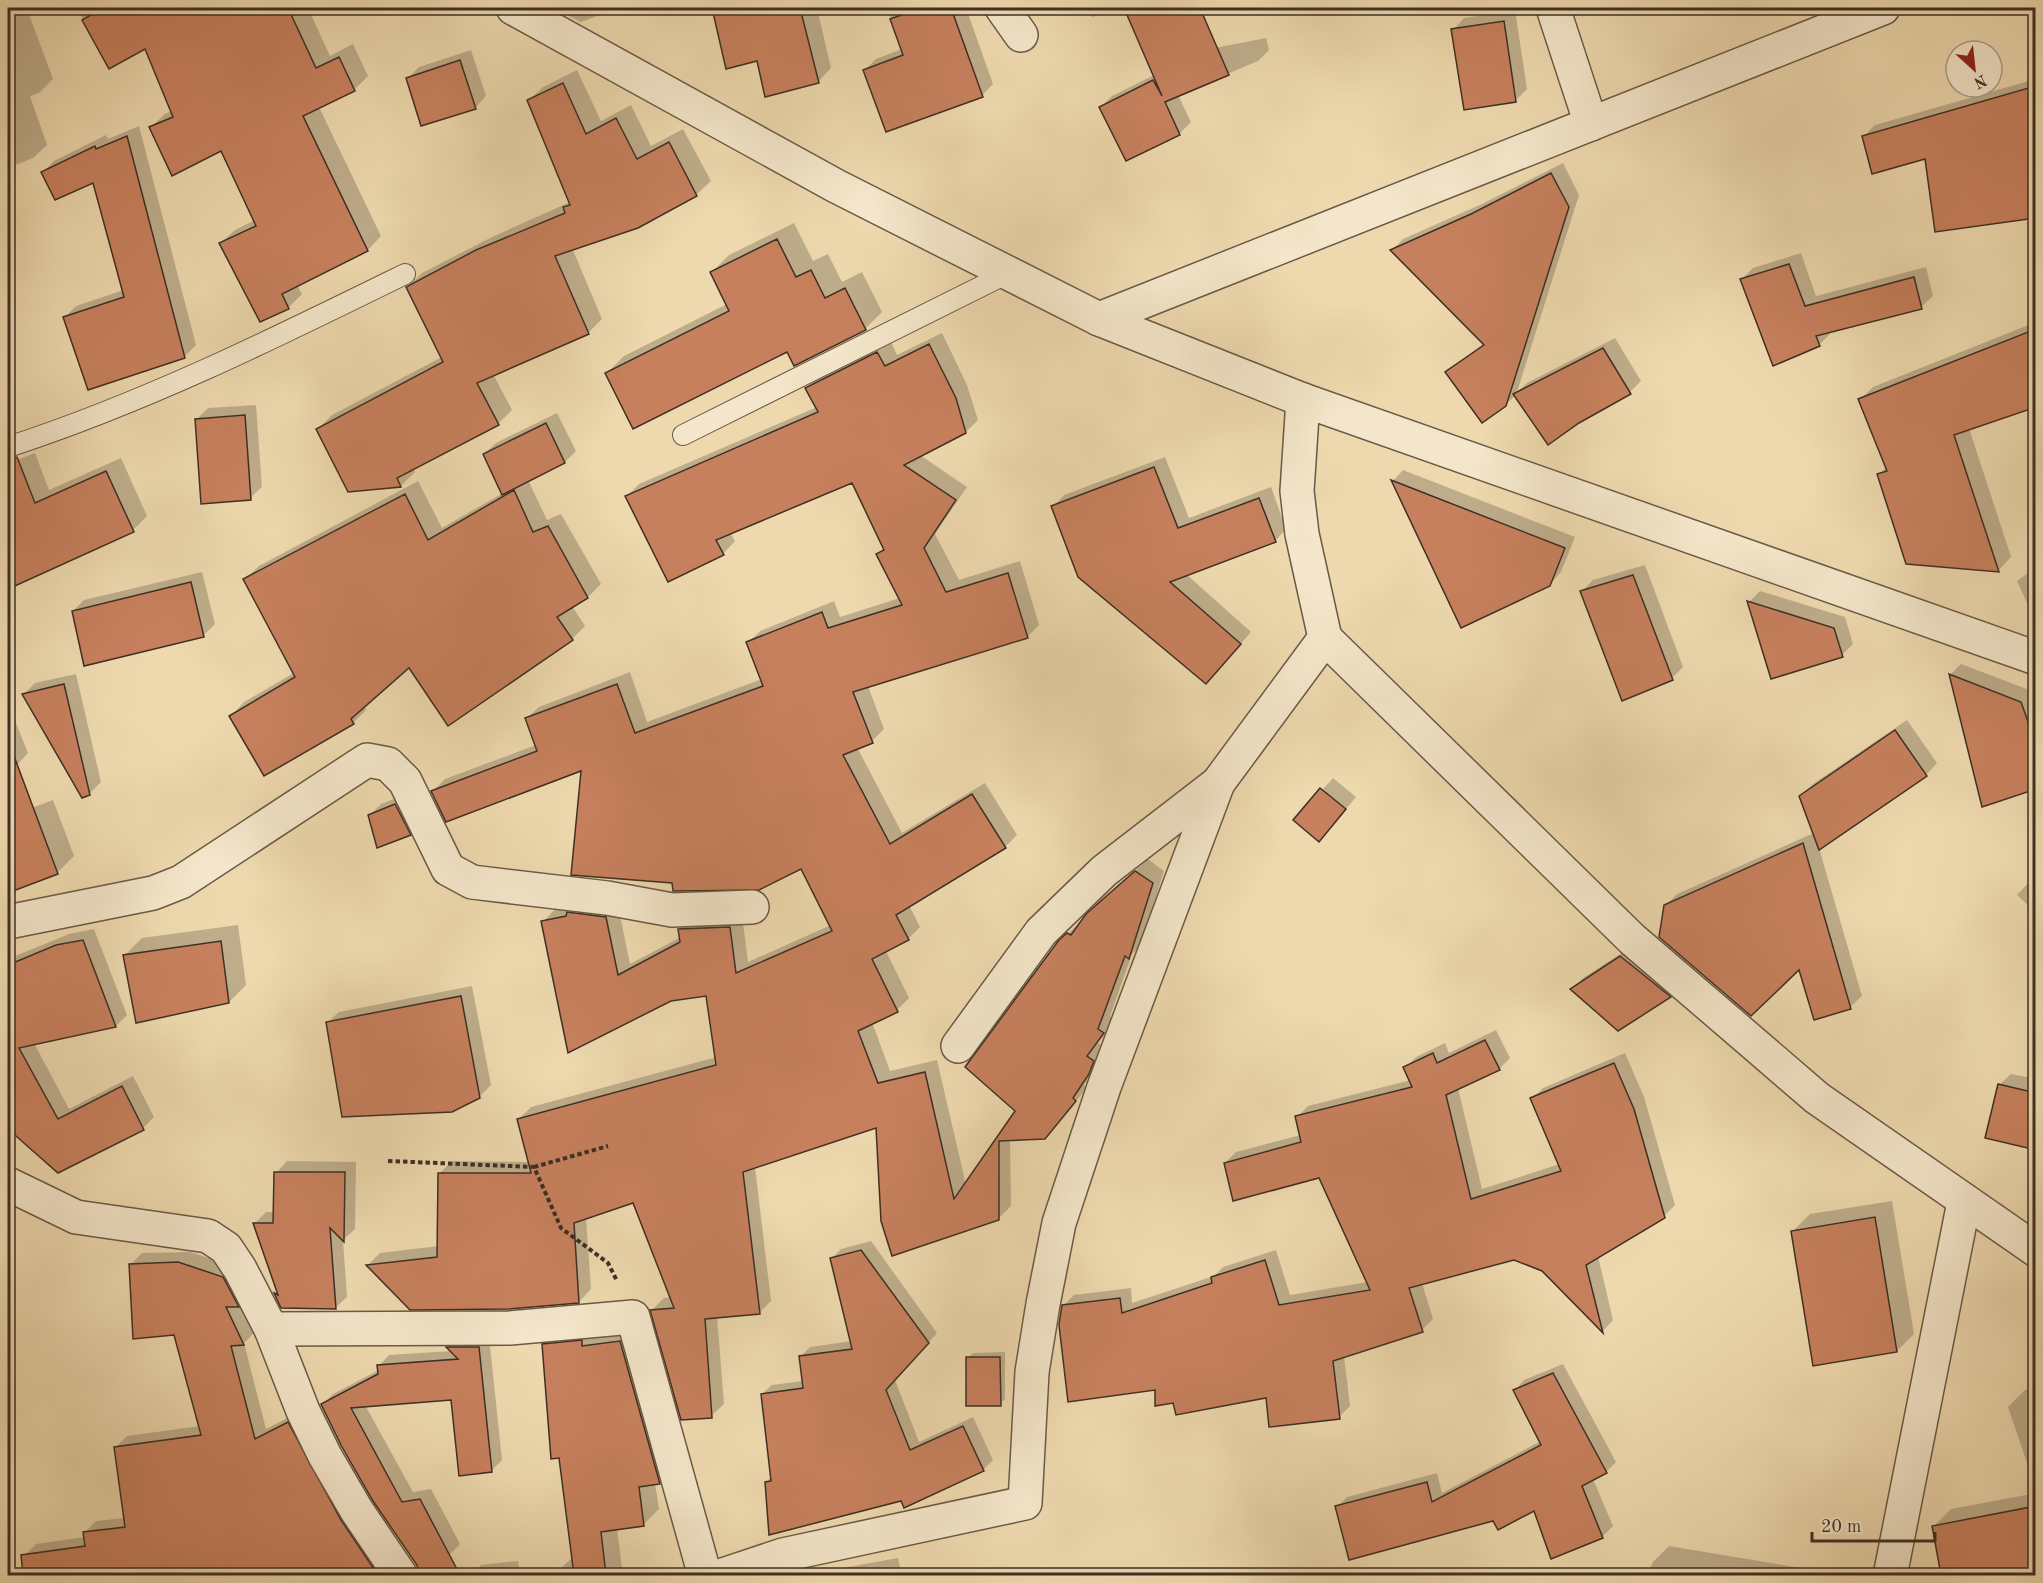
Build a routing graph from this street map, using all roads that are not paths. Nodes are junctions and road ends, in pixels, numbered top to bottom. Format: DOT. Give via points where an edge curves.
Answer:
graph roads {
  1 [pos="513,8"];
  2 [pos="1002,8"];
  3 [pos="1553,8"];
  4 [pos="1883,8"];
  5 [pos="1021,35"];
  6 [pos="1591,124"];
  7 [pos="405,274"];
  8 [pos="1006,274"];
  9 [pos="1099,319"];
  10 [pos="1303,400"];
  11 [pos="683,435"];
  12 [pos="8,447"];
  13 [pos="1325,638"];
  14 [pos="2036,658"];
  15 [pos="1218,783"];
  16 [pos="752,907"];
  17 [pos="8,922"];
  18 [pos="958,1046"];
  19 [pos="8,1185"];
  20 [pos="1964,1202"];
  21 [pos="2036,1250"];
  22 [pos="271,1329"];
  23 [pos="401,1575"];
  24 [pos="705,1575"];
  25 [pos="720,1575"];
  26 [pos="1890,1575"];
  1 -- 8 [label="street" via="836,186"];
  2 -- 5 [label="street"];
  3 -- 6 [label="street"];
  4 -- 6 [label="street"];
  6 -- 9 [label="street"];
  7 -- 12 [label="lane" via="159,392"];
  8 -- 9 [label="street"];
  8 -- 11 [label="lane"];
  9 -- 10 [label="street"];
  10 -- 13 [label="street" via="1297,491 1302,534"];
  10 -- 14 [label="street"];
  13 -- 15 [label="street"];
  13 -- 20 [label="street" via="1632,939 1817,1098"];
  15 -- 18 [label="street" via="1104,872 1041,932"];
  15 -- 25 [label="street" via="1104,1087 1059,1222 1032,1372 1025,1503 783,1555"];
  16 -- 17 [label="street" via="672,910 472,882 448,868 405,781 388,764 367,760 181,882 153,893"];
  19 -- 22 [label="street" via="76,1217 208,1236 225,1248 235,1262"];
  20 -- 21 [label="street"];
  20 -- 26 [label="street"];
  22 -- 23 [label="street" via="303,1412 325,1456"];
  22 -- 24 [label="street" via="510,1328 633,1317"];
}
